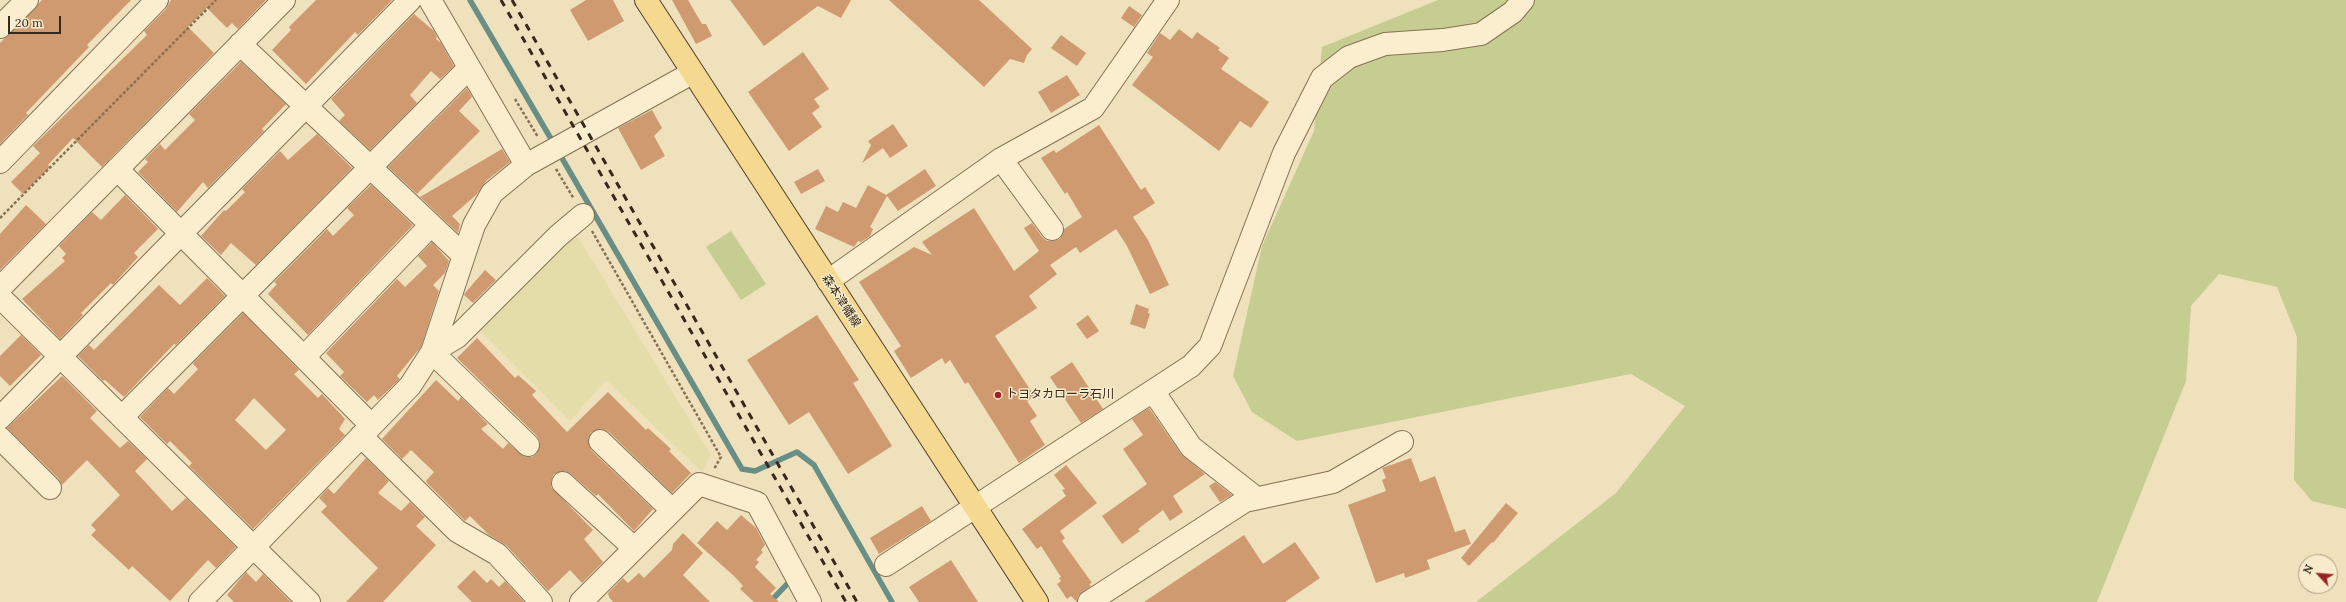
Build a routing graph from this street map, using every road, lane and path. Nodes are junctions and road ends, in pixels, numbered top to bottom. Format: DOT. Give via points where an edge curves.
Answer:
graph roads {
  1 [pos="27,0"];
  2 [pos="157,0"];
  3 [pos="216,0"];
  4 [pos="284,0"];
  5 [pos="410,0"];
  6 [pos="430,0"];
  7 [pos="646,0"];
  8 [pos="1168,0"];
  9 [pos="1523,0"];
  10 [pos="0,27"];
  11 [pos="240,44"];
  12 [pos="469,68"];
  13 [pos="692,72"];
  14 [pos="515,99"];
  15 [pos="306,106"];
  16 [pos="548,154"];
  17 [pos="1001,159"];
  18 [pos="0,162"];
  19 [pos="526,165"];
  20 [pos="370,167"];
  21 [pos="117,169"];
  22 [pos="583,215"];
  23 [pos="0,218"];
  24 [pos="431,225"];
  25 [pos="1052,229"];
  26 [pos="182,232"];
  27 [pos="463,255"];
  28 [pos="828,282"];
  29 [pos="0,288"];
  30 [pos="243,296"];
  31 [pos="0,298"];
  32 [pos="432,352"];
  33 [pos="60,356"];
  34 [pos="304,357"];
  35 [pos="1153,391"];
  36 [pos="0,418"];
  37 [pos="122,418"];
  38 [pos="366,431"];
  39 [pos="0,438"];
  40 [pos="600,441"];
  41 [pos="1402,442"];
  42 [pos="528,445"];
  43 [pos="564,483"];
  44 [pos="703,486"];
  45 [pos="50,488"];
  46 [pos="1256,498"];
  47 [pos="976,507"];
  48 [pos="672,510"];
  49 [pos="253,548"];
  50 [pos="634,548"];
  51 [pos="886,565"];
  52 [pos="594,598"];
  53 [pos="200,602"];
  54 [pos="309,602"];
  55 [pos="541,602"];
  56 [pos="810,602"];
  57 [pos="1037,602"];
  58 [pos="1088,602"];
  1 -- 10 [label="street"];
  2 -- 18 [label="street"];
  3 -- 23 [label="path"];
  4 -- 11 [label="street"];
  5 -- 15 [label="street"];
  6 -- 12 [label="street"];
  7 -- 13 [label="main road, 森本津幡線"];
  8 -- 17 [label="street" via="1093,108"];
  9 -- 35 [label="street" via="1513,12 1481,34 1443,40 1385,44 1349,57 1322,78 1284,153 1210,346 1191,366"];
  11 -- 15 [label="street"];
  11 -- 21 [label="street"];
  12 -- 19 [label="street"];
  12 -- 20 [label="street"];
  13 -- 16 [label="street"];
  13 -- 28 [label="main road, 森本津幡線"];
  14 -- 16 [label="path"];
  15 -- 20 [label="street"];
  15 -- 26 [label="street"];
  16 -- 19 [label="street"];
  16 -- 22 [label="path"];
  17 -- 25 [label="street"];
  17 -- 28 [label="street"];
  19 -- 27 [label="street" via="492,193 474,225"];
  20 -- 24 [label="street"];
  20 -- 30 [label="street"];
  21 -- 26 [label="street"];
  21 -- 29 [label="street"];
  22 -- 32 [label="street" via="558,236 457,337"];
  22 -- 44 [label="path" via="721,457"];
  24 -- 27 [label="street"];
  24 -- 34 [label="street"];
  26 -- 30 [label="street"];
  26 -- 33 [label="street"];
  27 -- 32 [label="street" via="451,301"];
  28 -- 47 [label="main road, 森本津幡線"];
  30 -- 34 [label="street"];
  30 -- 37 [label="street"];
  31 -- 33 [label="street"];
  32 -- 38 [label="street" via="410,386"];
  32 -- 42 [label="street"];
  33 -- 36 [label="street"];
  33 -- 37 [label="street"];
  34 -- 38 [label="street"];
  35 -- 46 [label="street" via="1191,447"];
  35 -- 47 [label="street"];
  37 -- 49 [label="street"];
  38 -- 49 [label="street"];
  38 -- 55 [label="street" via="457,531 497,554"];
  39 -- 45 [label="street"];
  40 -- 48 [label="street"];
  41 -- 46 [label="street" via="1333,482"];
  43 -- 50 [label="street"];
  44 -- 48 [label="street" via="699,484"];
  44 -- 56 [label="street" via="757,503"];
  46 -- 58 [label="street" via="1245,501"];
  47 -- 51 [label="street"];
  47 -- 57 [label="main road, 森本津幡線"];
  48 -- 50 [label="street"];
  49 -- 53 [label="street"];
  49 -- 54 [label="street"];
  50 -- 52 [label="street"];
}
